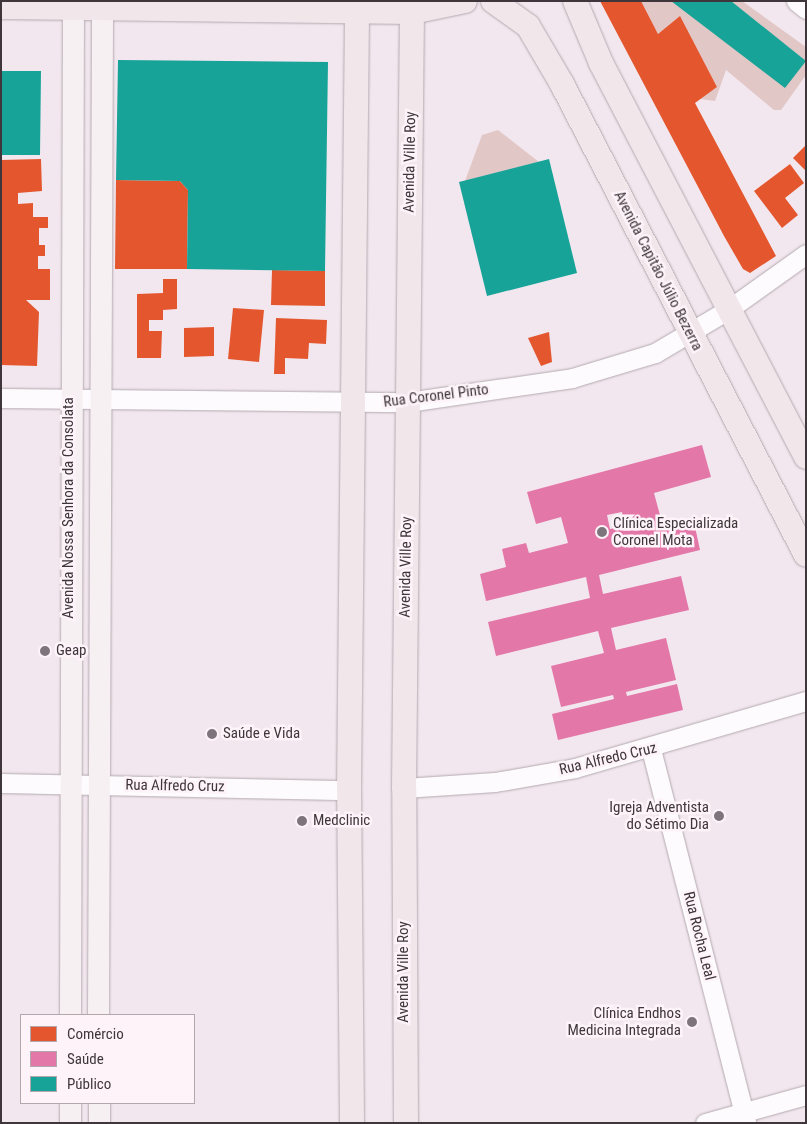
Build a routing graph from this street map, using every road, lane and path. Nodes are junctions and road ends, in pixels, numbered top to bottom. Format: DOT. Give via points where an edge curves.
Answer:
graph roads {
  1 [pos="465,1"];
  2 [pos="493,1"];
  3 [pos="574,1"];
  4 [pos="796,1"];
  5 [pos="75,4"];
  6 [pos="101,4"];
  7 [pos="1,7"];
  8 [pos="806,8"];
  9 [pos="357,12"];
  10 [pos="412,12"];
  11 [pos="806,254"];
  12 [pos="729,309"];
  13 [pos="690,334"];
  14 [pos="1,398"];
  15 [pos="99,399"];
  16 [pos="69,401"];
  17 [pos="408,402"];
  18 [pos="353,404"];
  19 [pos="806,457"];
  20 [pos="806,555"];
  21 [pos="806,701"];
  22 [pos="651,750"];
  23 [pos="1,783"];
  24 [pos="70,783"];
  25 [pos="96,784"];
  26 [pos="404,788"];
  27 [pos="348,790"];
  28 [pos="70,1014"];
  29 [pos="98,1014"];
  30 [pos="806,1095"];
  31 [pos="70,1104"];
  32 [pos="99,1104"];
  33 [pos="745,1119"];
  34 [pos="70,1123"];
  35 [pos="99,1123"];
  36 [pos="352,1123"];
  37 [pos="406,1123"];
  38 [pos="706,1123"];
  1 -- 10 [label="main road"];
  2 -- 13 [label="main road, Avenida Capitão Júlio Bezerra" via="528,26"];
  3 -- 12 [label="main road"];
  4 -- 8 [label="street"];
  5 -- 6 [label="main road"];
  5 -- 7 [label="main road"];
  5 -- 16 [label="main road, Avenida Nossa Senhora da Consolata"];
  6 -- 9 [label="main road"];
  6 -- 15 [label="main road, Avenida Nossa Senhora da Consolata"];
  9 -- 10 [label="main road"];
  9 -- 18 [label="main road"];
  10 -- 17 [label="main road, Avenida Ville Roy"];
  11 -- 12 [label="street, Rua Coronel Pinto"];
  12 -- 13 [label="street, Rua Coronel Pinto"];
  12 -- 19 [label="main road"];
  13 -- 17 [label="street, Rua Coronel Pinto" via="655,353 572,378"];
  13 -- 20 [label="main road, Avenida Capitão Júlio Bezerra"];
  14 -- 16 [label="street, Rua Coronel Pinto"];
  15 -- 16 [label="street, Rua Coronel Pinto"];
  15 -- 18 [label="street, Rua Coronel Pinto"];
  15 -- 25 [label="main road, Avenida Nossa Senhora da Consolata"];
  16 -- 24 [label="main road, Avenida Nossa Senhora da Consolata"];
  17 -- 18 [label="street, Rua Coronel Pinto"];
  17 -- 26 [label="main road, Avenida Ville Roy"];
  18 -- 27 [label="main road"];
  21 -- 22 [label="street, Rua Alfredo Cruz"];
  22 -- 26 [label="street, Rua Alfredo Cruz" via="495,782"];
  22 -- 33 [label="street, Rua Rocha Leal"];
  23 -- 24 [label="street, Rua Alfredo Cruz"];
  24 -- 25 [label="street, Rua Alfredo Cruz"];
  24 -- 28 [label="main road, Avenida Nossa Senhora da Consolata"];
  25 -- 27 [label="street, Rua Alfredo Cruz"];
  25 -- 29 [label="main road, Avenida Nossa Senhora da Consolata"];
  26 -- 37 [label="main road, Avenida Ville Roy"];
  27 -- 36 [label="main road"];
  30 -- 33 [label="street"];
  31 -- 34 [label="main road"];
  32 -- 35 [label="main road"];
  33 -- 38 [label="street"];
}
